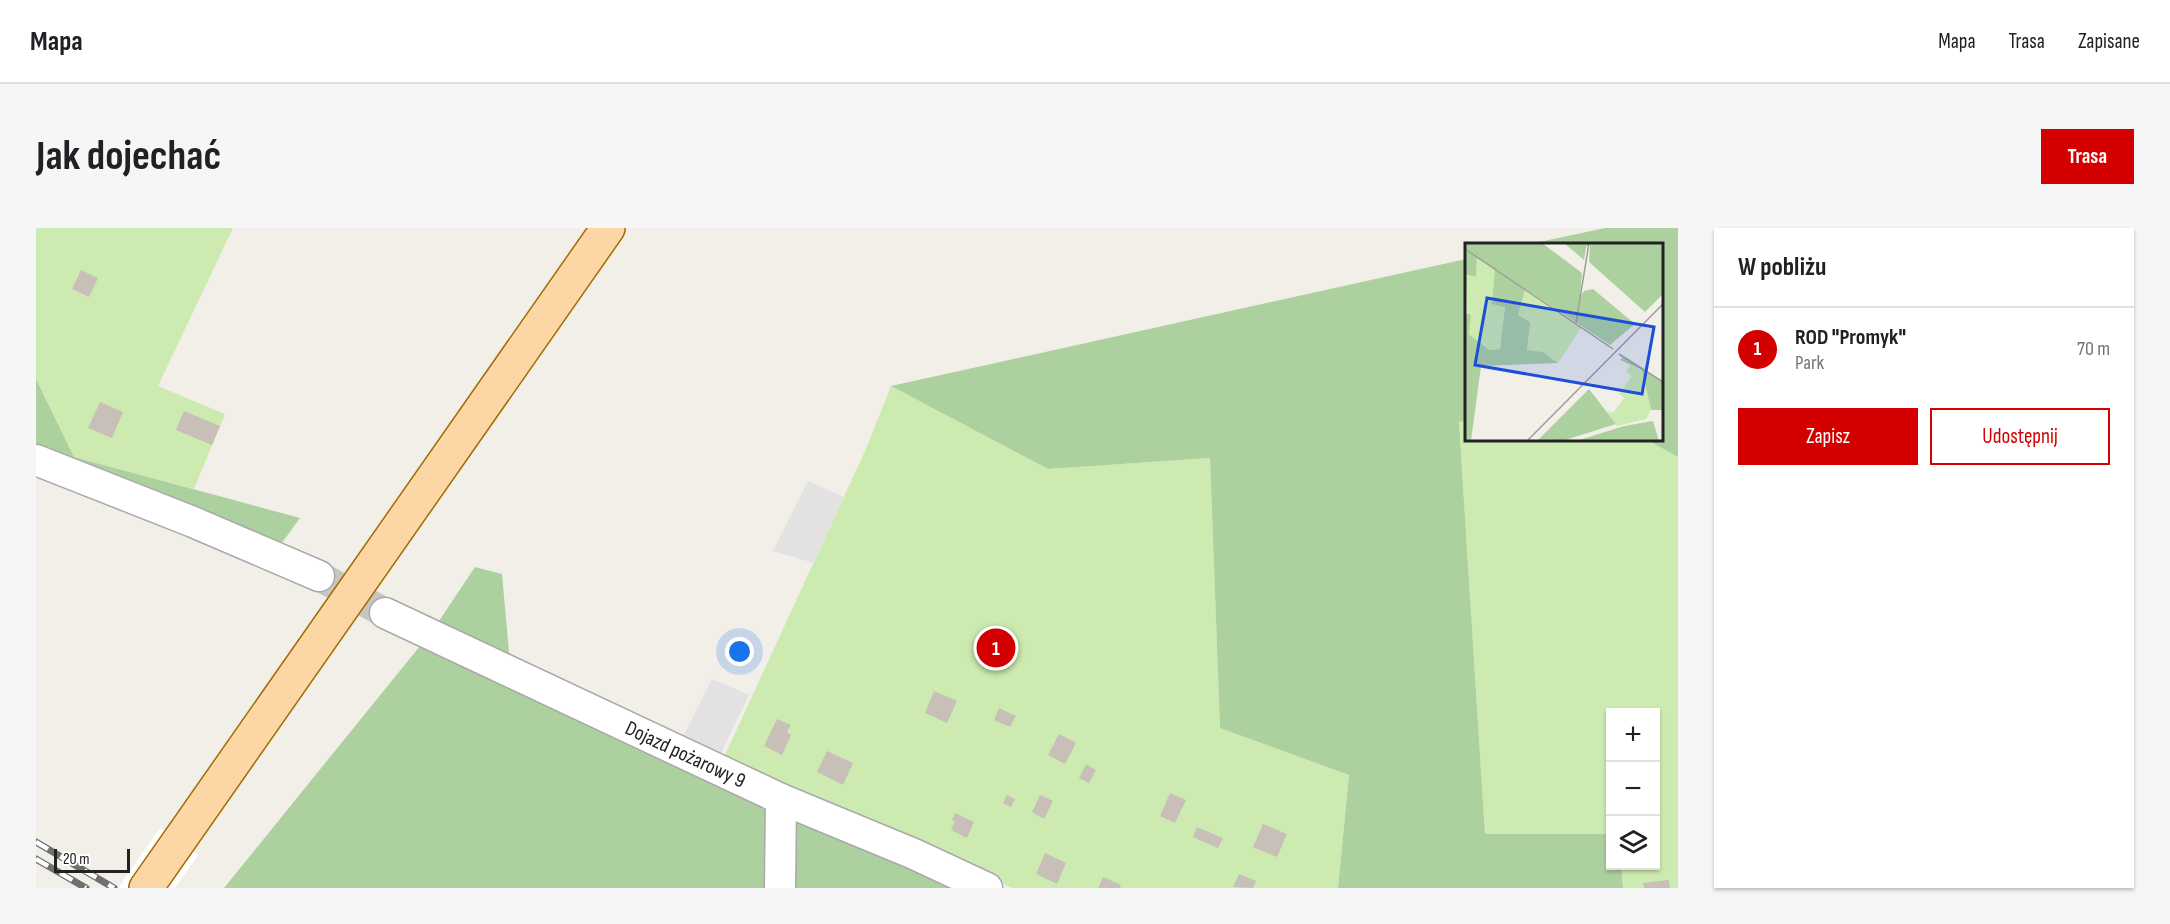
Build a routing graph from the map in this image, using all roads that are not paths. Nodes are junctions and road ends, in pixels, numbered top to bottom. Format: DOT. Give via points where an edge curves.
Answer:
graph roads {
  1 [pos="608,228"];
  2 [pos="36,460"];
  3 [pos="319,576"];
  4 [pos="385,613"];
  5 [pos="781,799"];
  6 [pos="146,888"];
  7 [pos="780,888"];
  8 [pos="987,888"];
  1 -- 6 [label="main road"];
  2 -- 3 [label="lane"];
  4 -- 5 [label="lane, Dojazd pożarowy 9"];
  5 -- 7 [label="lane"];
  5 -- 8 [label="lane, Dojazd pożarowy 9"];
}
